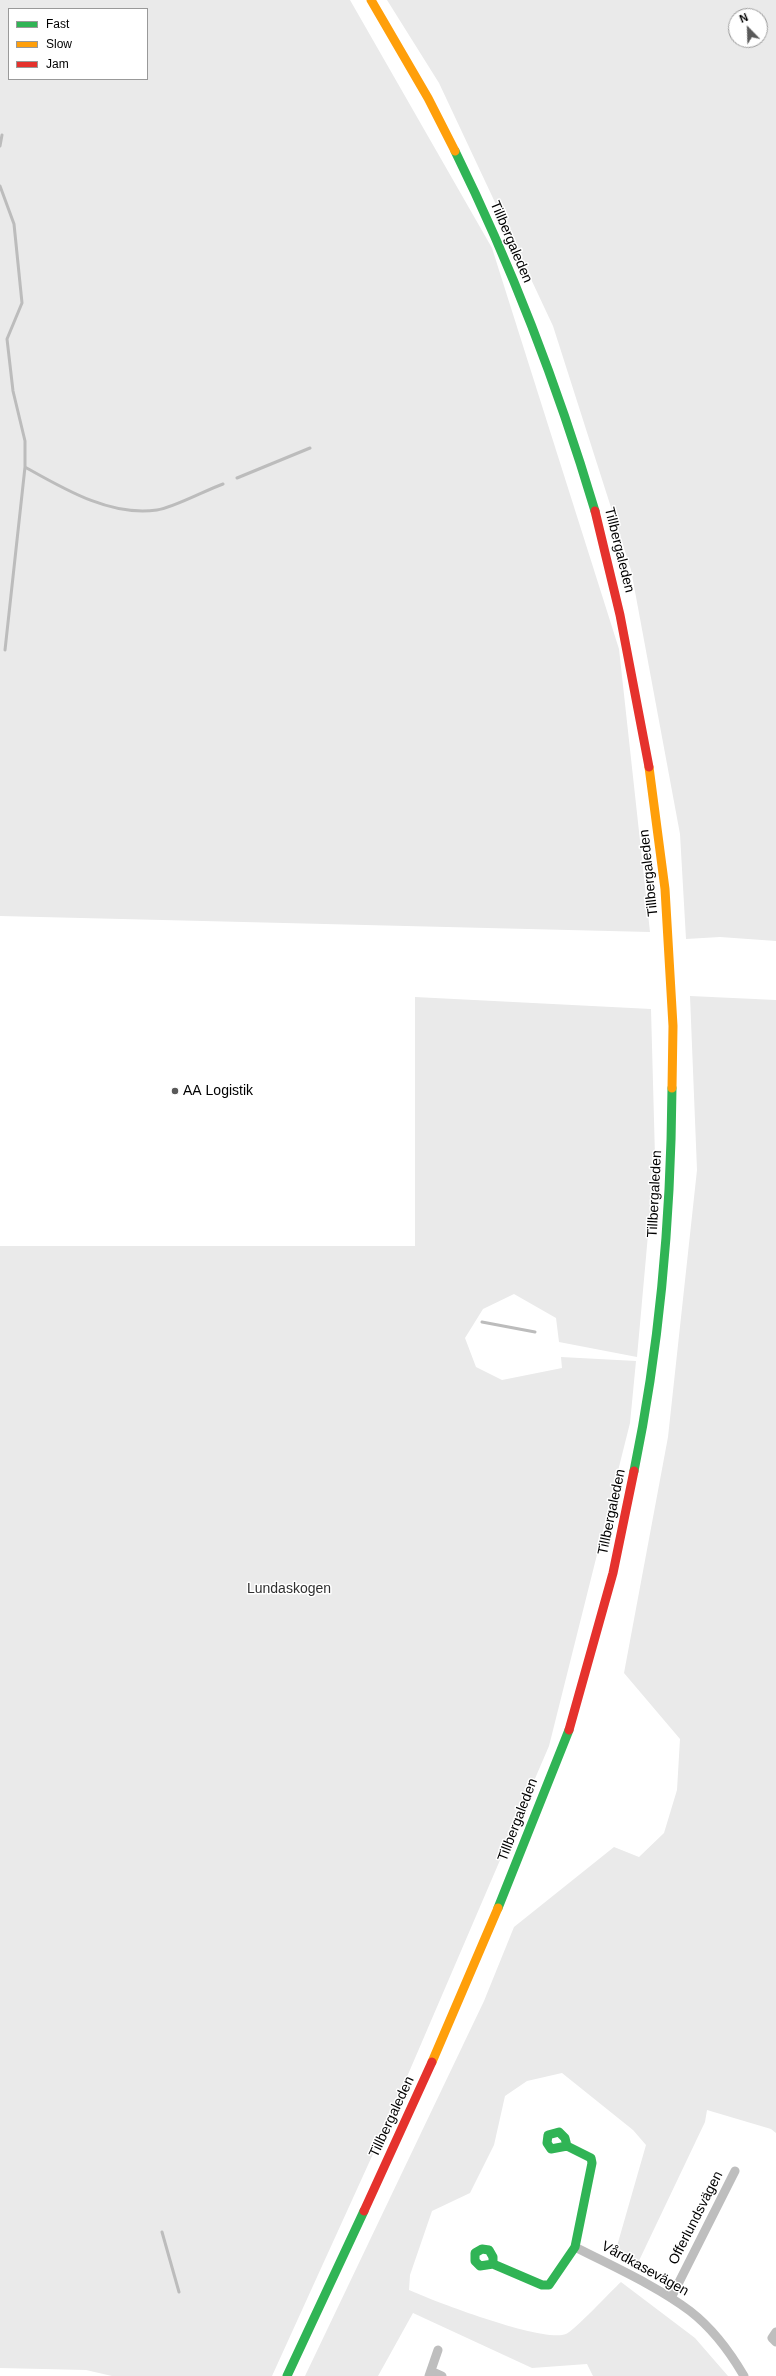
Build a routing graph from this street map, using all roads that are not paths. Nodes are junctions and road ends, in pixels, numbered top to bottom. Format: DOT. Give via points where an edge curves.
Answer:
graph roads {
  1 [pos="371,0"];
  2 [pos="567,2146"];
  3 [pos="735,2171"];
  4 [pos="575,2247"];
  5 [pos="493,2264"];
  6 [pos="671,2298"];
  7 [pos="776,2332"];
  8 [pos="776,2342"];
  9 [pos="438,2350"];
  10 [pos="430,2373"];
  11 [pos="287,2376"];
  12 [pos="442,2376"];
  13 [pos="744,2376"];
  1 -- 11 [label="main road, Tillbergaleden" via="445,131 502,254 560,403 599,522 632,665 657,813 671,946 673,1119 668,1232 655,1354 638,1460 612,1576 575,1713 486,1942"];
  2 -- 4 [label="main road" via="591,2158 592,2163"];
  3 -- 6 [label="street, Offerlundsvägen"];
  4 -- 5 [label="main road" via="549,2285 542,2285"];
  4 -- 6 [label="street, Vårdkasevägen"];
  6 -- 13 [label="street, Vårdkasevägen" via="690,2311 718,2338"];
  7 -- 8 [label="street" via="772,2338"];
  9 -- 10 [label="street"];
  10 -- 12 [label="street"];
}
